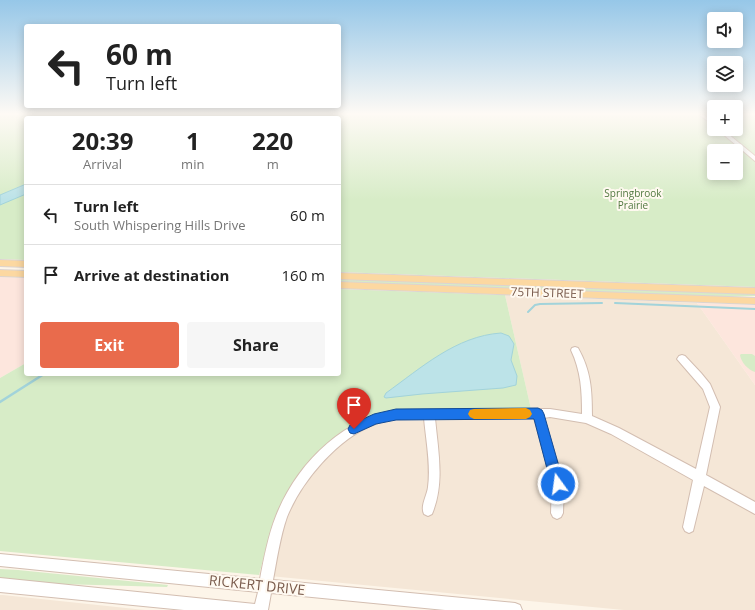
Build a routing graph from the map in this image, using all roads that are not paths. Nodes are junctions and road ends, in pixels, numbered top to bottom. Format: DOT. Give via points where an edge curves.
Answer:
graph roads {
  1 [pos="736,143"];
  2 [pos="755,159"];
  3 [pos="0,263"];
  4 [pos="24,264"];
  5 [pos="0,273"];
  6 [pos="24,274"];
  7 [pos="341,276"];
  8 [pos="341,285"];
  9 [pos="755,291"];
  10 [pos="755,301"];
  11 [pos="575,350"];
  12 [pos="682,360"];
  13 [pos="429,414"];
  14 [pos="538,414"];
  15 [pos="587,419"];
  16 [pos="701,480"];
  17 [pos="755,508"];
  18 [pos="428,510"];
  19 [pos="557,513"];
  20 [pos="689,527"];
  21 [pos="0,560"];
  22 [pos="0,585"];
  23 [pos="266,586"];
  24 [pos="253,610"];
  25 [pos="261,610"];
  26 [pos="515,610"];
  1 -- 2 [label="street"];
  3 -- 4 [label="main road"];
  5 -- 6 [label="main road"];
  7 -- 9 [label="main road, 75TH STREET"];
  8 -- 10 [label="main road, 75TH STREET"];
  11 -- 15 [label="street" via="586,373"];
  12 -- 16 [label="street" via="706,384 715,407"];
  13 -- 14 [label="street"];
  13 -- 18 [label="street" via="435,472 434,489"];
  13 -- 23 [label="street" via="396,415 374,420 349,432 330,449 301,481 286,507 275,540"];
  14 -- 15 [label="street" via="559,414"];
  14 -- 19 [label="street" via="558,484"];
  15 -- 16 [label="street" via="615,431"];
  16 -- 17 [label="street"];
  16 -- 20 [label="street"];
  21 -- 23 [label="street, RICKERT DRIVE"];
  22 -- 24 [label="street, RICKERT DRIVE"];
  23 -- 25 [label="street"];
  23 -- 26 [label="street, RICKERT DRIVE"];
}
